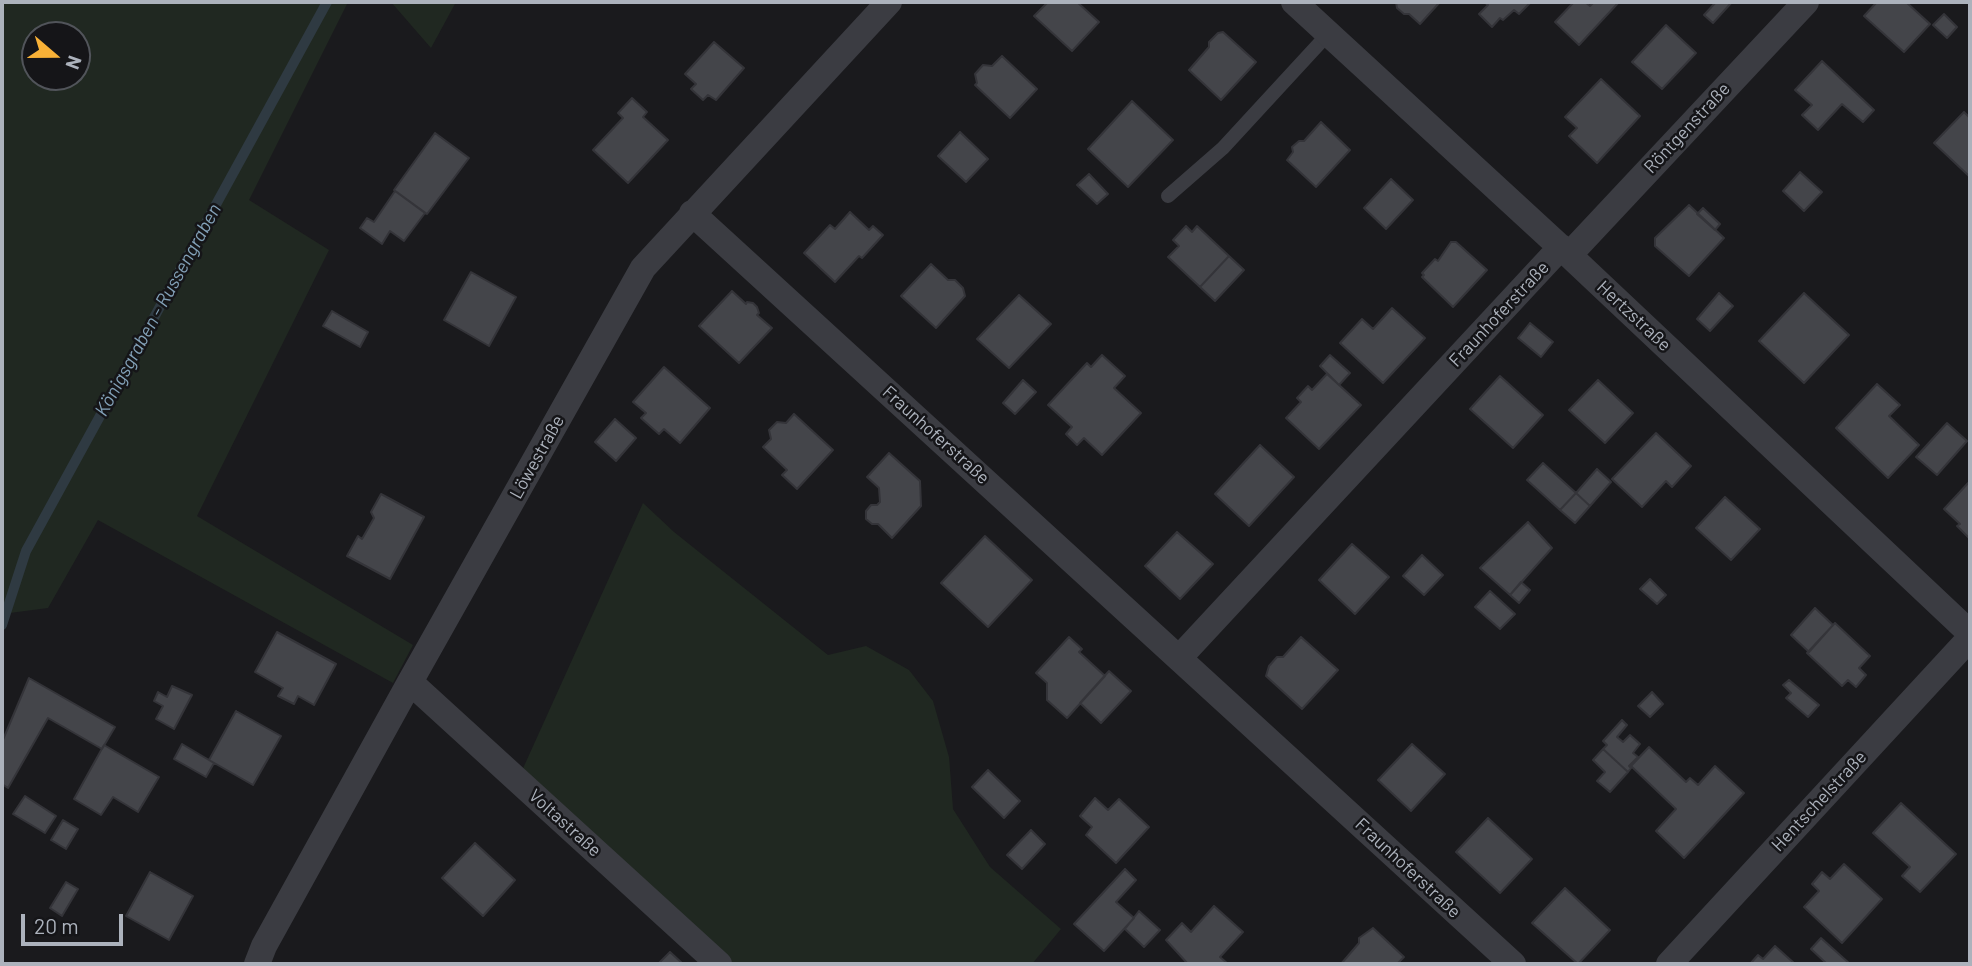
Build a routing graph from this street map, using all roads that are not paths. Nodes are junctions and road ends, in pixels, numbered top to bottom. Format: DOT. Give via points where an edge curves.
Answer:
graph roads {
  1 [pos="889,2"];
  2 [pos="1294,2"];
  3 [pos="1806,2"];
  4 [pos="1329,33"];
  5 [pos="1168,196"];
  6 [pos="692,213"];
  7 [pos="1565,251"];
  8 [pos="1970,633"];
  9 [pos="1970,638"];
  10 [pos="1179,658"];
  11 [pos="410,682"];
  12 [pos="257,964"];
  13 [pos="719,964"];
  14 [pos="1513,964"];
  15 [pos="1669,964"];
  1 -- 6 [label="street, Löwestraße"];
  2 -- 4 [label="street, Hertzstraße"];
  3 -- 7 [label="street, Röntgenstraße"];
  4 -- 5 [label="lane" via="1223,148"];
  4 -- 7 [label="street, Hertzstraße"];
  6 -- 10 [label="street, Fraunhoferstraße"];
  6 -- 11 [label="street, Löwestraße" via="643,268"];
  7 -- 8 [label="street, Hertzstraße"];
  7 -- 10 [label="street, Fraunhoferstraße"];
  9 -- 15 [label="street, Hentschelstraße"];
  10 -- 14 [label="street, Fraunhoferstraße"];
  11 -- 12 [label="street, Löwestraße"];
  11 -- 13 [label="street, Voltastraße"];
}
